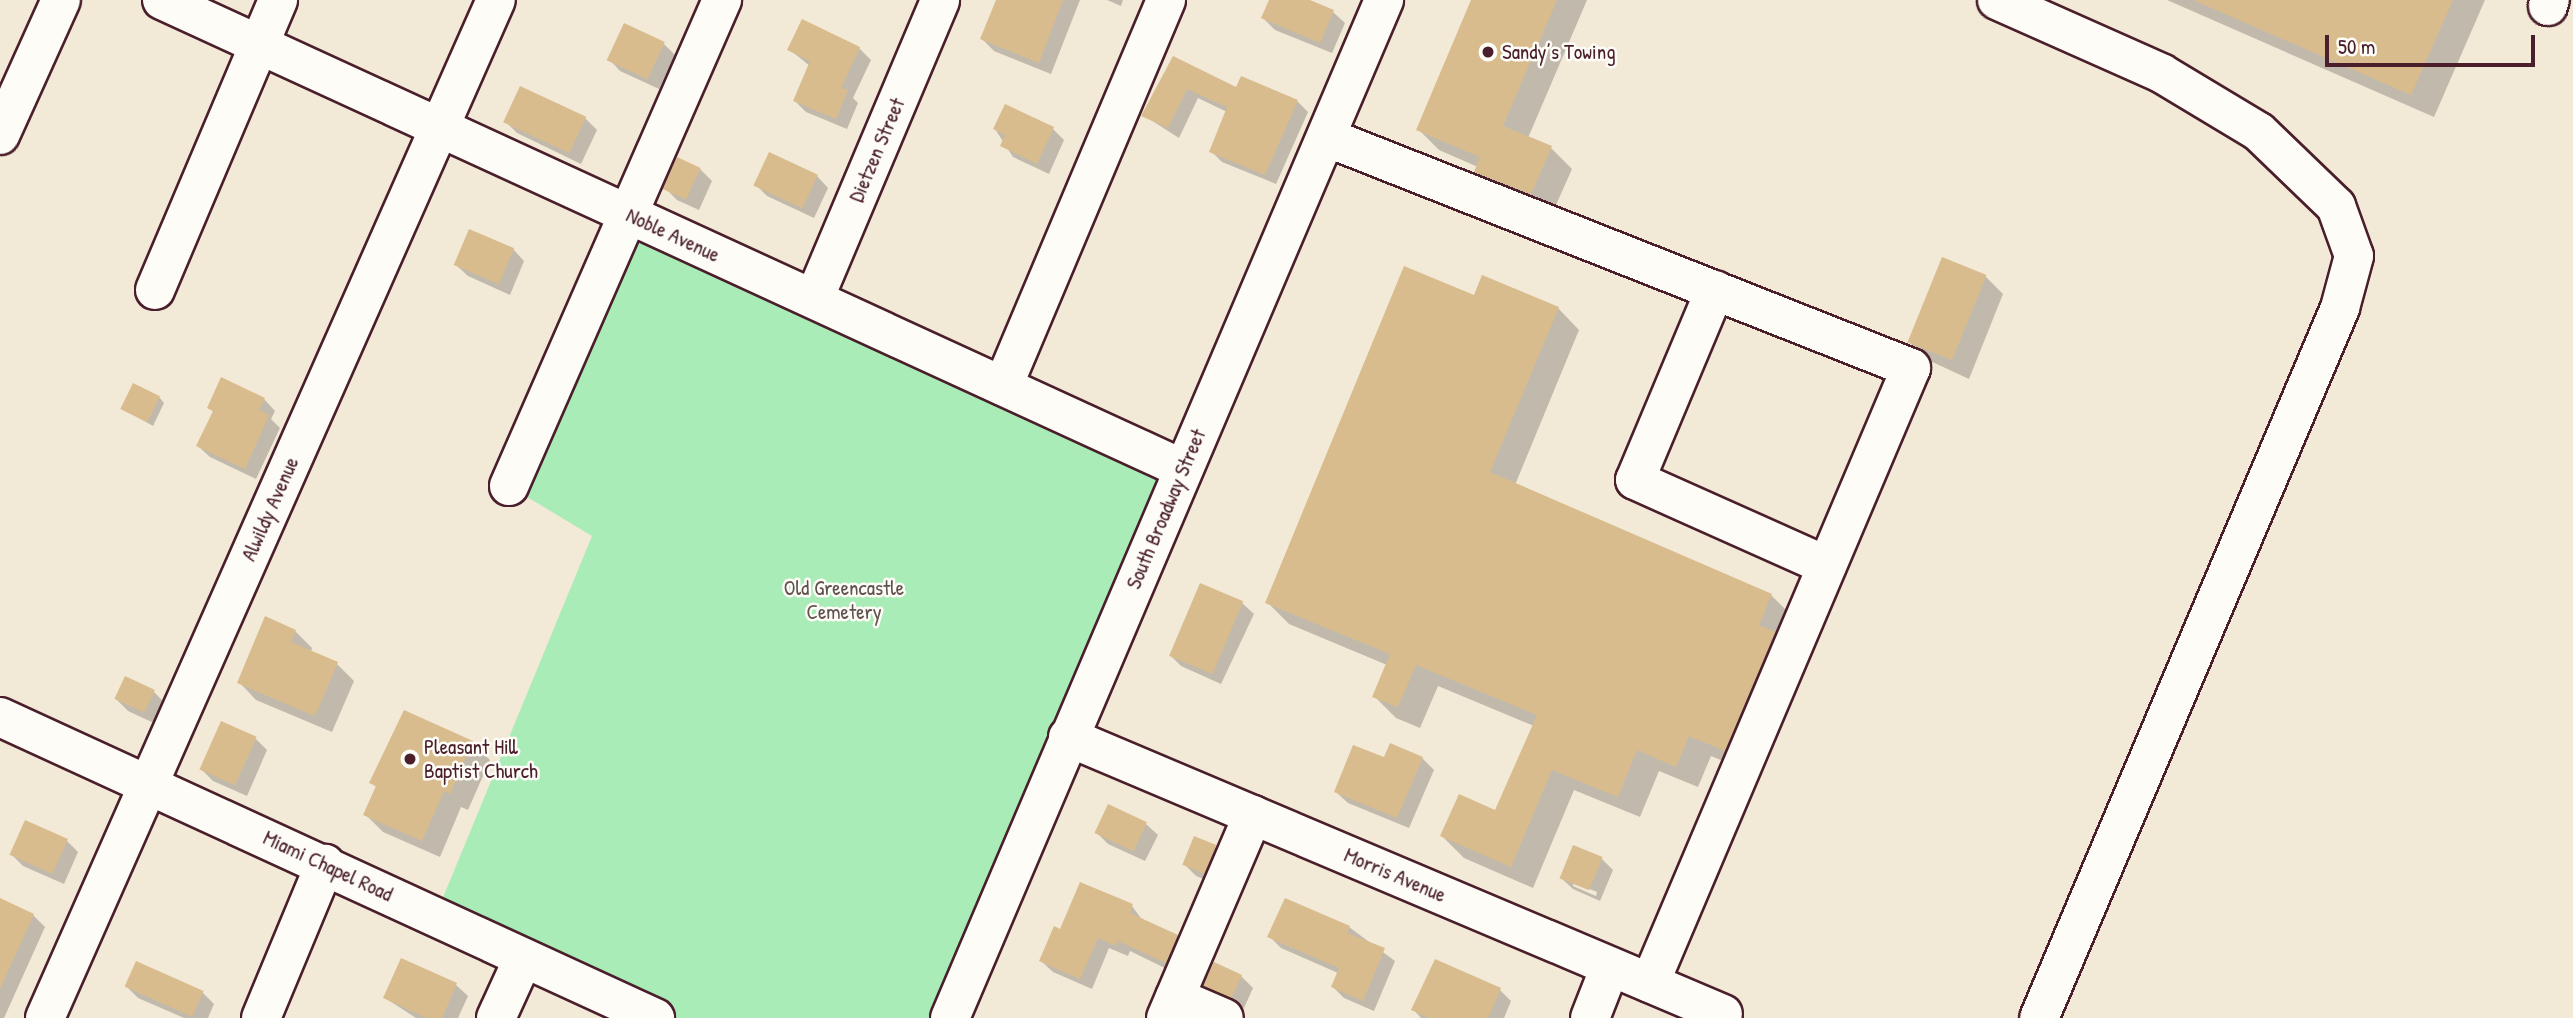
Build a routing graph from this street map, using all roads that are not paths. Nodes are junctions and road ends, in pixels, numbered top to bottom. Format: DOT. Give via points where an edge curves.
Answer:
graph roads {
  1 [pos="61,0"];
  2 [pos="162,0"];
  3 [pos="278,0"];
  4 [pos="496,0"];
  5 [pos="722,0"];
  6 [pos="940,0"];
  7 [pos="1166,0"];
  8 [pos="1384,0"];
  9 [pos="2006,2"];
  10 [pos="258,44"];
  11 [pos="438,128"];
  12 [pos="0,135"];
  13 [pos="1326,137"];
  14 [pos="626,213"];
  15 [pos="155,290"];
  16 [pos="1715,290"];
  17 [pos="814,299"];
  18 [pos="1003,386"];
  19 [pos="1183,469"];
  20 [pos="509,486"];
  21 [pos="1827,566"];
  22 [pos="0,717"];
  23 [pos="1068,737"];
  24 [pos="150,783"];
  25 [pos="1253,815"];
  26 [pos="325,864"];
  27 [pos="523,959"];
  28 [pos="1611,967"];
  29 [pos="1650,983"];
  30 [pos="1170,1007"];
  31 [pos="1723,1014"];
  32 [pos="45,1018"];
  33 [pos="261,1018"];
  34 [pos="496,1018"];
  35 [pos="654,1018"];
  36 [pos="950,1018"];
  37 [pos="1224,1018"];
  38 [pos="1590,1018"];
  39 [pos="2039,1018"];
  1 -- 12 [label="street"];
  2 -- 10 [label="street, Noble Avenue"];
  3 -- 10 [label="street"];
  4 -- 11 [label="street, Alwildy Avenue"];
  5 -- 14 [label="street"];
  6 -- 17 [label="street, Dietzen Street"];
  7 -- 18 [label="street"];
  8 -- 13 [label="street, South Broadway Street"];
  9 -- 39 [label="street" via="2161,73 2259,132 2336,206 2354,256 2340,308"];
  10 -- 11 [label="street, Noble Avenue"];
  10 -- 15 [label="street"];
  11 -- 14 [label="street, Noble Avenue"];
  11 -- 24 [label="street, Alwildy Avenue"];
  13 -- 16 [label="street"];
  13 -- 19 [label="street, South Broadway Street"];
  14 -- 17 [label="street, Noble Avenue"];
  14 -- 20 [label="street"];
  16 -- 21 [label="street" via="1635,480"];
  16 -- 21 [label="street" via="1911,368"];
  17 -- 18 [label="street, Noble Avenue"];
  18 -- 19 [label="street, Noble Avenue"];
  19 -- 23 [label="street, South Broadway Street"];
  21 -- 29 [label="street"];
  22 -- 24 [label="street, Miami Chapel Road"];
  23 -- 25 [label="street, Morris Avenue"];
  23 -- 36 [label="street, South Broadway Street"];
  24 -- 26 [label="street, Miami Chapel Road"];
  24 -- 32 [label="street, Alwildy Avenue"];
  25 -- 28 [label="street, Morris Avenue"];
  25 -- 30 [label="street"];
  26 -- 27 [label="street, Miami Chapel Road"];
  26 -- 33 [label="street"];
  27 -- 34 [label="street"];
  27 -- 35 [label="street, Miami Chapel Road"];
  28 -- 29 [label="street, Morris Avenue"];
  28 -- 38 [label="street"];
  29 -- 31 [label="street, Morris Avenue"];
  30 -- 37 [label="street"];
}
